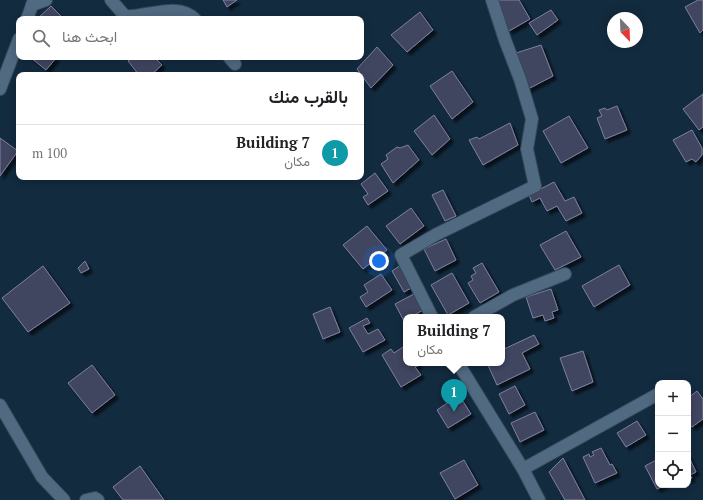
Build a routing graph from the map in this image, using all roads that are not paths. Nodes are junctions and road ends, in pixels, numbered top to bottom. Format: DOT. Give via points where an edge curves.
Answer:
graph roads {
  1 [pos="46,0"];
  2 [pos="111,0"];
  3 [pos="492,0"];
  4 [pos="33,2"];
  5 [pos="28,16"];
  6 [pos="125,16"];
  7 [pos="137,16"];
  8 [pos="190,16"];
  9 [pos="16,47"];
  10 [pos="0,89"];
  11 [pos="565,274"];
  12 [pos="430,314"];
  13 [pos="480,314"];
  14 [pos="460,366"];
  15 [pos="655,396"];
  16 [pos="0,405"];
  17 [pos="523,469"];
  18 [pos="64,500"];
  19 [pos="86,500"];
  20 [pos="98,500"];
  21 [pos="539,500"];
  1 -- 4 [label="street"];
  2 -- 6 [label="street"];
  3 -- 12 [label="street" via="532,119 527,149 535,186 401,255"];
  4 -- 5 [label="street"];
  7 -- 8 [label="street" via="183,11"];
  9 -- 10 [label="street"];
  11 -- 13 [label="street" via="513,296"];
  14 -- 17 [label="street"];
  15 -- 17 [label="street"];
  16 -- 18 [label="street" via="42,477"];
  17 -- 21 [label="street"];
  19 -- 20 [label="street"];
}
